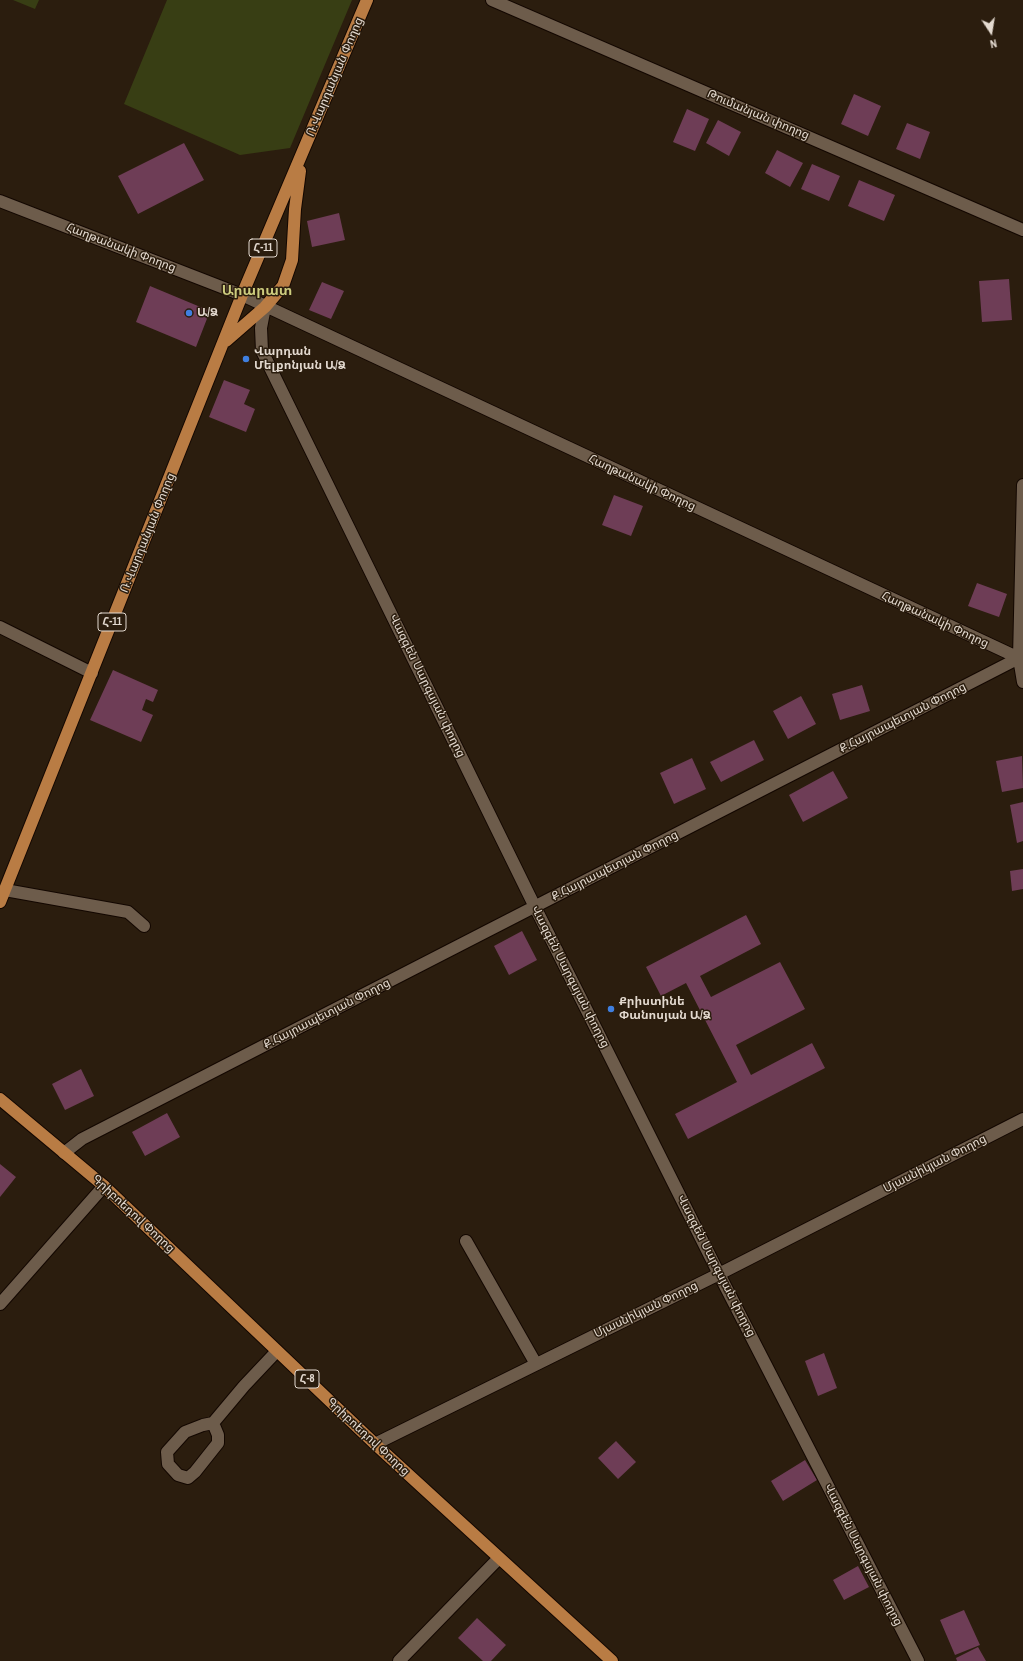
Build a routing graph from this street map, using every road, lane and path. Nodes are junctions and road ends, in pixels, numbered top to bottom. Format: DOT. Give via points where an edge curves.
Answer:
graph roads {
  1 [pos="367,0"];
  2 [pos="492,0"];
  3 [pos="303,154"];
  4 [pos="0,201"];
  5 [pos="1023,230"];
  6 [pos="242,295"];
  7 [pos="264,307"];
  8 [pos="225,342"];
  9 [pos="1023,485"];
  10 [pos="0,627"];
  11 [pos="1019,658"];
  12 [pos="92,673"];
  13 [pos="1023,682"];
  14 [pos="5,890"];
  15 [pos="0,902"];
  16 [pos="536,907"];
  17 [pos="144,926"];
  18 [pos="0,1099"];
  19 [pos="1023,1119"];
  20 [pos="64,1153"];
  21 [pos="104,1186"];
  22 [pos="466,1242"];
  23 [pos="719,1274"];
  24 [pos="0,1304"];
  25 [pos="277,1351"];
  26 [pos="536,1364"];
  27 [pos="213,1423"];
  28 [pos="375,1444"];
  29 [pos="499,1558"];
  30 [pos="399,1661"];
  31 [pos="612,1661"];
  32 [pos="918,1661"];
  1 -- 3 [label="main road, Ռ.Վարդանյան Փողոց / Հ-11"];
  2 -- 5 [label="street, Թումանյան փողոց"];
  3 -- 6 [label="main road, Հ-11"];
  3 -- 7 [label="main road, Հ-11" via="294,209 292,260 283,286"];
  4 -- 6 [label="street, Հաղթանակի Փողոց"];
  6 -- 7 [label="street"];
  6 -- 8 [label="main road, Հ-11"];
  7 -- 8 [label="main road, Հ-11"];
  7 -- 11 [label="street, Հաղթանակի Փողոց"];
  7 -- 16 [label="street, Վազգեն Սարգսյան փողոց" via="261,328 262,351"];
  8 -- 12 [label="main road, Ռ.Վարդանյան Փողոց / Հ-11"];
  9 -- 11 [label="street"];
  10 -- 12 [label="street"];
  11 -- 13 [label="street"];
  11 -- 16 [label="street, Ք.Հայրապետյան Փողոց"];
  12 -- 14 [label="main road, Ռ.Վարդանյան Փողոց / Հ-11"];
  14 -- 15 [label="main road, Ռ.Վարդանյան Փողոց / Հ-11"];
  14 -- 17 [label="street" via="128,912"];
  16 -- 20 [label="street, Ք.Հայրապետյան Փողոց" via="82,1139"];
  16 -- 23 [label="street, Վազգեն Սարգսյան փողոց"];
  18 -- 20 [label="main road, Գրիբոեդով Փողոց / Հ-8"];
  19 -- 23 [label="street, Մյասնիկյան Փողոց"];
  20 -- 21 [label="main road, Գրիբոեդով Փողոց / Հ-8"];
  21 -- 24 [label="street"];
  21 -- 25 [label="main road, Գրիբոեդով Փողոց / Հ-8"];
  22 -- 26 [label="street"];
  23 -- 26 [label="street, Մյասնիկյան Փողոց"];
  23 -- 32 [label="street, Վազգեն Սարգսյան փողոց"];
  25 -- 27 [label="street"];
  25 -- 28 [label="main road, Գրիբոեդով Փողոց / Հ-8"];
  26 -- 28 [label="street, Մյասնիկյան Փողոց"];
  27 -- 27 [label="street" via="218,1434 218,1443 188,1478 178,1475 168,1464 167,1452 185,1432"];
  28 -- 29 [label="main road, Գրիբոեդով Փողոց / Հ-8"];
  29 -- 30 [label="street"];
  29 -- 31 [label="main road, Գրիբոեդով Փողոց / Հ-8"];
}
